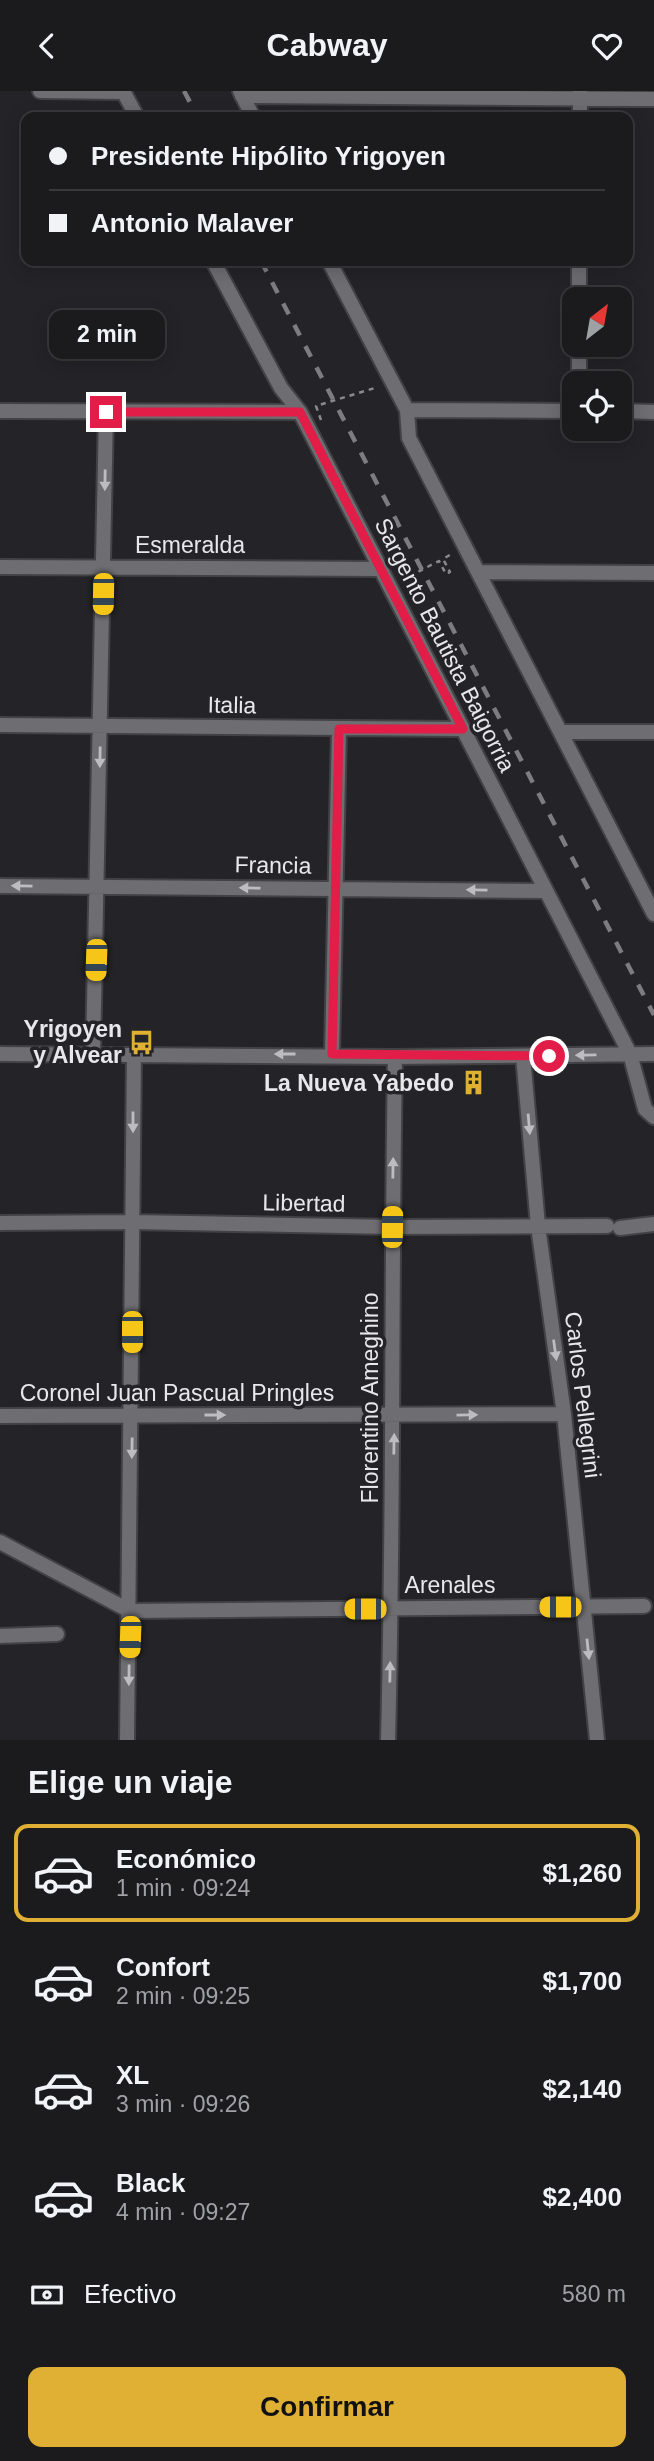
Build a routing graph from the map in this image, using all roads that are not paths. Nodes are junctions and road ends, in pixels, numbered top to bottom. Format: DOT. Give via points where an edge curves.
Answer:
graph roads {
  1 [pos="40,91"];
  2 [pos="123,91"];
  3 [pos="241,93"];
  4 [pos="346,94"];
  5 [pos="580,95"];
  6 [pos="654,99"];
  7 [pos="134,112"];
  8 [pos="250,112"];
  9 [pos="216,266"];
  10 [pos="332,266"];
  11 [pos="579,266"];
  12 [pos="579,287"];
  13 [pos="407,410"];
  14 [pos="0,411"];
  15 [pos="562,411"];
  16 [pos="632,411"];
  17 [pos="106,412"];
  18 [pos="300,412"];
  19 [pos="654,412"];
  20 [pos="0,566"];
  21 [pos="103,567"];
  22 [pos="379,569"];
  23 [pos="478,572"];
  24 [pos="654,573"];
  25 [pos="0,725"];
  26 [pos="101,726"];
  27 [pos="339,729"];
  28 [pos="463,729"];
  29 [pos="561,732"];
  30 [pos="654,732"];
  31 [pos="0,886"];
  32 [pos="98,887"];
  33 [pos="335,889"];
  34 [pos="648,889"];
  35 [pos="545,891"];
  36 [pos="654,914"];
  37 [pos="0,1053"];
  38 [pos="654,1053"];
  39 [pos="93,1054"];
  40 [pos="134,1054"];
  41 [pos="332,1054"];
  42 [pos="630,1054"];
  43 [pos="395,1056"];
  44 [pos="523,1056"];
  45 [pos="654,1117"];
  46 [pos="132,1222"];
  47 [pos="0,1223"];
  48 [pos="654,1224"];
  49 [pos="538,1226"];
  50 [pos="392,1227"];
  51 [pos="132,1414"];
  52 [pos="564,1414"];
  53 [pos="0,1416"];
  54 [pos="395,1416"];
  55 [pos="0,1542"];
  56 [pos="584,1607"];
  57 [pos="644,1607"];
  58 [pos="391,1609"];
  59 [pos="130,1611"];
  60 [pos="57,1635"];
  61 [pos="0,1636"];
  62 [pos="127,1740"];
  63 [pos="388,1740"];
  64 [pos="597,1740"];
  1 -- 2 [label="street"];
  2 -- 7 [label="street"];
  3 -- 4 [label="street"];
  3 -- 8 [label="street"];
  4 -- 5 [label="street"];
  5 -- 6 [label="street"];
  9 -- 18 [label="street, Sargento Bautista Baigorria" via="281,388"];
  10 -- 13 [label="street"];
  11 -- 12 [label="street"];
  13 -- 15 [label="street"];
  13 -- 23 [label="street" via="409,438"];
  14 -- 17 [label="street"];
  16 -- 19 [label="street"];
  17 -- 18 [label="street"];
  17 -- 21 [label="street, one-way"];
  18 -- 22 [label="street, Sargento Bautista Baigorria"];
  20 -- 21 [label="street, Esmeralda"];
  21 -- 22 [label="street, Esmeralda"];
  21 -- 26 [label="street"];
  22 -- 28 [label="street, Sargento Bautista Baigorria"];
  23 -- 24 [label="street"];
  23 -- 29 [label="street"];
  25 -- 26 [label="street, Italia"];
  26 -- 27 [label="street, Italia"];
  26 -- 32 [label="street, one-way"];
  27 -- 28 [label="street, Italia"];
  27 -- 33 [label="street"];
  28 -- 35 [label="street, Sargento Bautista Baigorria"];
  29 -- 30 [label="street"];
  29 -- 34 [label="street"];
  32 -- 31 [label="street, Francia, one-way"];
  33 -- 32 [label="street, Francia, one-way"];
  32 -- 39 [label="street"];
  35 -- 33 [label="street, Francia, one-way"];
  33 -- 41 [label="street"];
  34 -- 36 [label="street"];
  35 -- 42 [label="street, Sargento Bautista Baigorria"];
  37 -- 39 [label="street"];
  38 -- 42 [label="street"];
  39 -- 40 [label="street"];
  41 -- 40 [label="street, one-way"];
  40 -- 46 [label="street, one-way"];
  41 -- 43 [label="street"];
  42 -- 44 [label="street, one-way"];
  42 -- 45 [label="street, Sargento Bautista Baigorria" via="645,1109"];
  43 -- 44 [label="street"];
  50 -- 43 [label="street, Florentino Ameghino, one-way"];
  44 -- 49 [label="street, Carlos Pellegrini, one-way"];
  46 -- 47 [label="street, Libertad"];
  46 -- 50 [label="street, Libertad"];
  46 -- 51 [label="street"];
  48 -- 49 [label="street, Libertad"];
  49 -- 50 [label="street, Libertad"];
  49 -- 52 [label="street, Carlos Pellegrini, one-way"];
  50 -- 54 [label="street, Florentino Ameghino"];
  51 -- 53 [label="street, Coronel Juan Pascual Pringles"];
  51 -- 54 [label="street, Coronel Juan Pascual Pringles, one-way"];
  51 -- 59 [label="street, one-way"];
  54 -- 52 [label="street, Coronel Juan Pascual Pringles, one-way"];
  52 -- 56 [label="street, Carlos Pellegrini"];
  58 -- 54 [label="street, Florentino Ameghino, one-way"];
  55 -- 59 [label="street"];
  56 -- 57 [label="street, Arenales"];
  56 -- 58 [label="street, Arenales"];
  56 -- 64 [label="street, Carlos Pellegrini, one-way"];
  58 -- 59 [label="street, Arenales"];
  63 -- 58 [label="street, Florentino Ameghino, one-way"];
  59 -- 62 [label="street, one-way"];
  60 -- 61 [label="street"];
}
